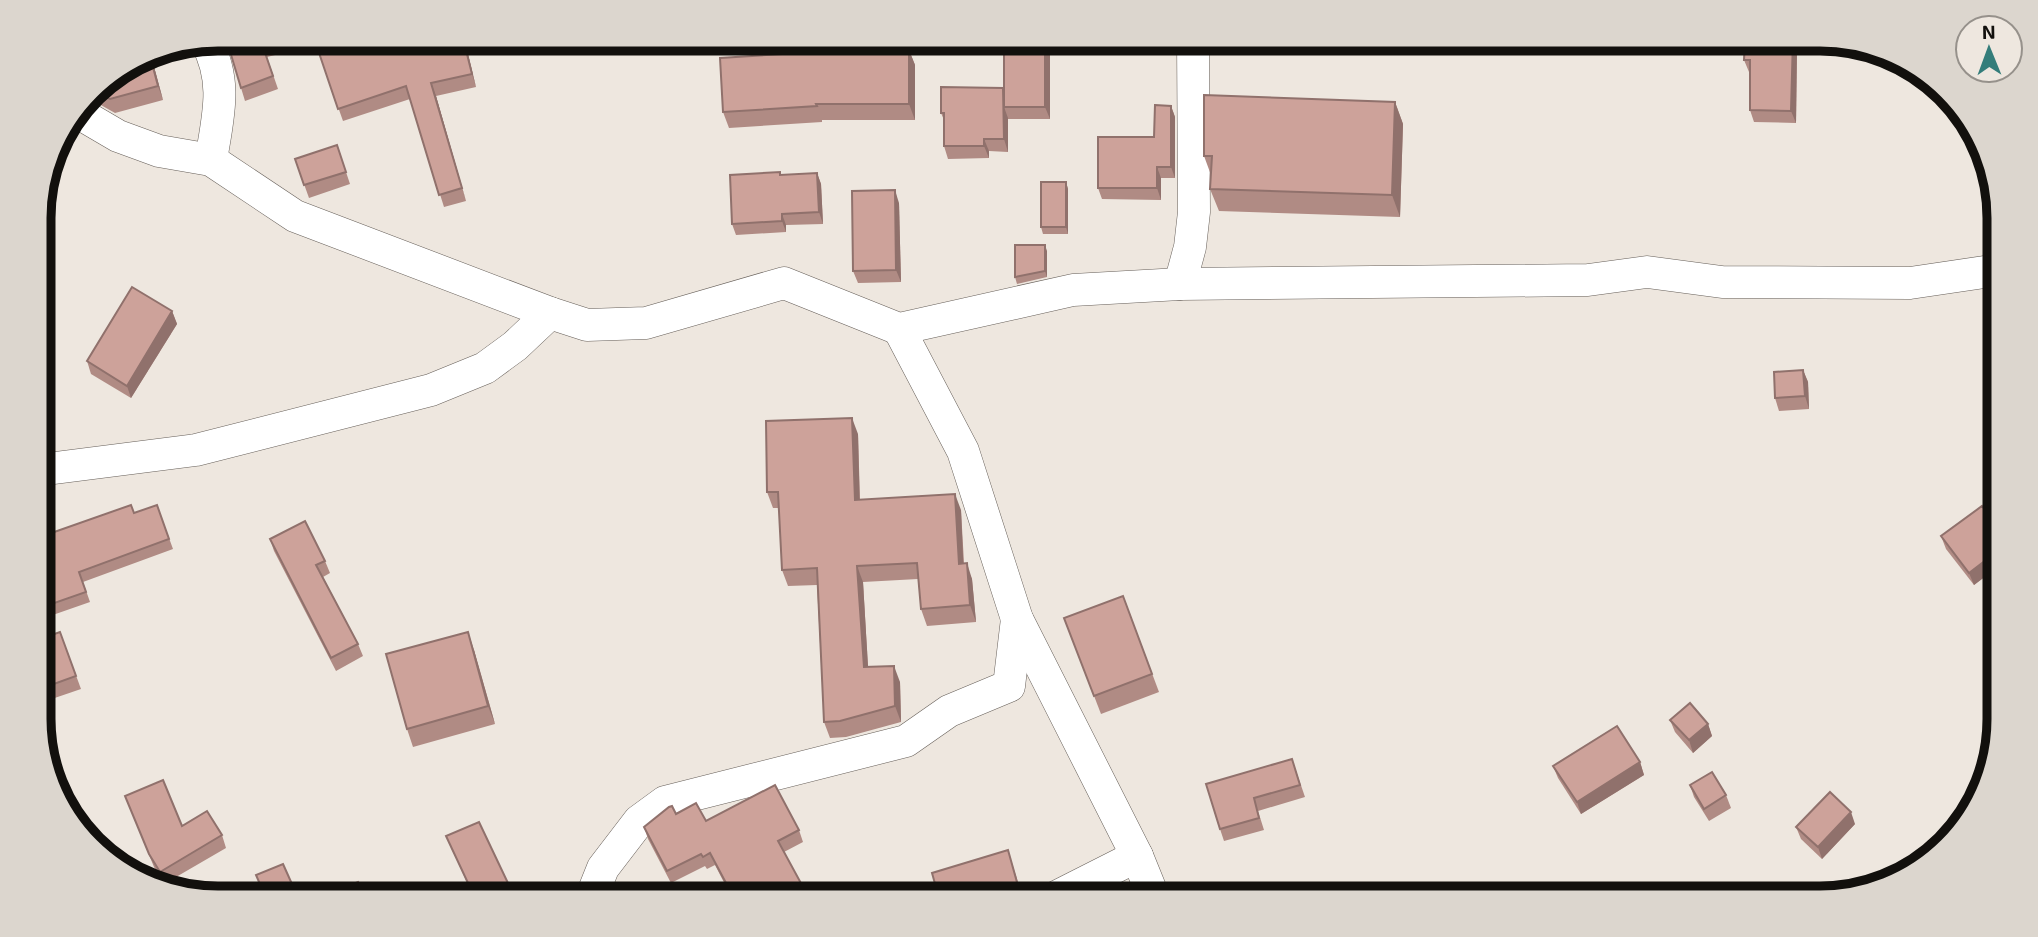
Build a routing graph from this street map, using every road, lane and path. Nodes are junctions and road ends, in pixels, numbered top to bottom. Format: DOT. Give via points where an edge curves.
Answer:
graph roads {
  1 [pos="211,51"];
  2 [pos="1192,51"];
  3 [pos="84,117"];
  4 [pos="211,160"];
  5 [pos="1987,272"];
  6 [pos="1180,284"];
  7 [pos="550,313"];
  8 [pos="899,329"];
  9 [pos="51,469"];
  10 [pos="1017,619"];
  11 [pos="1137,856"];
  12 [pos="596,886"];
  13 [pos="1078,886"];
  14 [pos="1149,886"];
  1 -- 4 [label="street" via="220,98"];
  2 -- 6 [label="street" via="1194,212"];
  3 -- 4 [label="street" via="159,151"];
  4 -- 7 [label="street" via="295,216"];
  5 -- 6 [label="street" via="1910,283 1722,282 1647,272 1588,280"];
  6 -- 8 [label="street" via="1073,290"];
  7 -- 8 [label="street" via="587,325 646,323 784,283"];
  7 -- 9 [label="street" via="485,368 431,390 196,450"];
  8 -- 10 [label="street" via="963,451"];
  10 -- 11 [label="street"];
  10 -- 12 [label="street" via="1009,686 949,710 905,741 665,802 639,821 603,868"];
  11 -- 13 [label="street"];
  11 -- 14 [label="street"];
}
